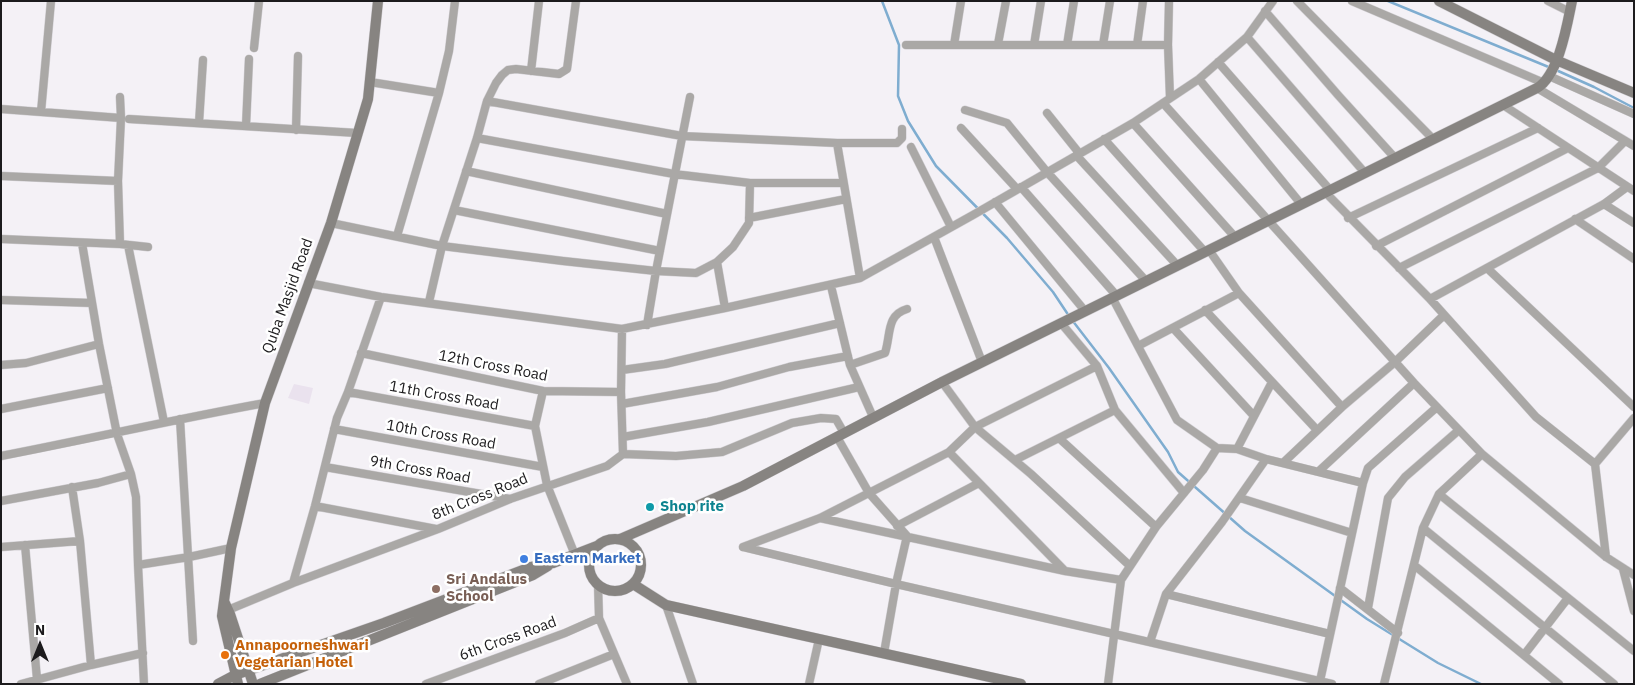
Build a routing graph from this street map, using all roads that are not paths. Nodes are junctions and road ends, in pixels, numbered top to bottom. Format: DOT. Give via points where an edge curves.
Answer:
graph roads {
  1 [pos="51,1"];
  2 [pos="259,1"];
  3 [pos="378,1"];
  4 [pos="455,1"];
  5 [pos="540,1"];
  6 [pos="576,1"];
  7 [pos="961,1"];
  8 [pos="1006,1"];
  9 [pos="1041,1"];
  10 [pos="1074,1"];
  11 [pos="1110,1"];
  12 [pos="1143,1"];
  13 [pos="1168,1"];
  14 [pos="1273,1"];
  15 [pos="1297,1"];
  16 [pos="1352,1"];
  17 [pos="1438,1"];
  18 [pos="1548,1"];
  19 [pos="1571,6"];
  20 [pos="1266,11"];
  21 [pos="1247,36"];
  22 [pos="998,44"];
  23 [pos="906,45"];
  24 [pos="954,45"];
  25 [pos="1034,45"];
  26 [pos="1067,45"];
  27 [pos="1103,45"];
  28 [pos="1137,45"];
  29 [pos="1168,46"];
  30 [pos="254,48"];
  31 [pos="298,56"];
  32 [pos="203,60"];
  33 [pos="249,60"];
  34 [pos="1218,62"];
  35 [pos="531,71"];
  36 [pos="1548,74"];
  37 [pos="1199,79"];
  38 [pos="370,82"];
  39 [pos="1634,92"];
  40 [pos="439,93"];
  41 [pos="120,97"];
  42 [pos="690,97"];
  43 [pos="1167,100"];
  44 [pos="487,101"];
  45 [pos="1503,105"];
  46 [pos="1,109"];
  47 [pos="966,110"];
  48 [pos="41,112"];
  49 [pos="1047,113"];
  50 [pos="1634,114"];
  51 [pos="125,118"];
  52 [pos="199,123"];
  53 [pos="1132,123"];
  54 [pos="246,126"];
  55 [pos="961,128"];
  56 [pos="1538,128"];
  57 [pos="902,129"];
  58 [pos="296,130"];
  59 [pos="357,133"];
  60 [pos="682,136"];
  61 [pos="477,138"];
  62 [pos="1104,139"];
  63 [pos="1433,140"];
  64 [pos="1626,141"];
  65 [pos="837,143"];
  66 [pos="1634,146"];
  67 [pos="911,148"];
  68 [pos="1568,148"];
  69 [pos="1078,154"];
  70 [pos="1395,158"];
  71 [pos="1598,168"];
  72 [pos="466,172"];
  73 [pos="1047,172"];
  74 [pos="1365,173"];
  75 [pos="674,174"];
  76 [pos="1,176"];
  77 [pos="118,181"];
  78 [pos="750,183"];
  79 [pos="843,183"];
  80 [pos="1019,188"];
  81 [pos="1630,189"];
  82 [pos="1328,191"];
  83 [pos="846,199"];
  84 [pos="993,204"];
  85 [pos="1301,204"];
  86 [pos="1604,204"];
  87 [pos="454,210"];
  88 [pos="667,214"];
  89 [pos="749,218"];
  90 [pos="1348,218"];
  91 [pos="1575,219"];
  92 [pos="1269,220"];
  93 [pos="331,223"];
  94 [pos="1634,223"];
  95 [pos="951,227"];
  96 [pos="397,236"];
  97 [pos="934,237"];
  98 [pos="1235,237"];
  99 [pos="1,239"];
  100 [pos="82,243"];
  101 [pos="124,244"];
  102 [pos="442,246"];
  103 [pos="1376,246"];
  104 [pos="148,247"];
  105 [pos="660,251"];
  106 [pos="1207,251"];
  107 [pos="1634,260"];
  108 [pos="717,262"];
  109 [pos="1177,266"];
  110 [pos="1399,268"];
  111 [pos="1487,268"];
  112 [pos="656,271"];
  113 [pos="860,278"];
  114 [pos="1146,281"];
  115 [pos="308,284"];
  116 [pos="831,286"];
  117 [pos="1239,292"];
  118 [pos="1114,296"];
  119 [pos="381,297"];
  120 [pos="1430,299"];
  121 [pos="1,300"];
  122 [pos="429,302"];
  123 [pos="92,303"];
  124 [pos="725,308"];
  125 [pos="908,309"];
  126 [pos="1205,310"];
  127 [pos="1082,312"];
  128 [pos="1444,315"];
  129 [pos="1063,322"];
  130 [pos="840,323"];
  131 [pos="647,325"];
  132 [pos="1173,328"];
  133 [pos="622,329"];
  134 [pos="99,344"];
  135 [pos="1138,346"];
  136 [pos="361,353"];
  137 [pos="848,356"];
  138 [pos="982,362"];
  139 [pos="1394,362"];
  140 [pos="1,365"];
  141 [pos="850,365"];
  142 [pos="1097,366"];
  143 [pos="622,370"];
  144 [pos="942,382"];
  145 [pos="1272,382"];
  146 [pos="1414,383"];
  147 [pos="859,387"];
  148 [pos="108,388"];
  149 [pos="348,392"];
  150 [pos="543,392"];
  151 [pos="621,392"];
  152 [pos="265,403"];
  153 [pos="622,404"];
  154 [pos="1342,407"];
  155 [pos="1437,407"];
  156 [pos="1634,407"];
  157 [pos="1,409"];
  158 [pos="1115,410"];
  159 [pos="1254,416"];
  160 [pos="873,417"];
  161 [pos="1634,418"];
  162 [pos="180,419"];
  163 [pos="164,422"];
  164 [pos="535,426"];
  165 [pos="974,427"];
  166 [pos="334,429"];
  167 [pos="1317,430"];
  168 [pos="1459,430"];
  169 [pos="117,434"];
  170 [pos="840,435"];
  171 [pos="623,437"];
  172 [pos="1060,439"];
  173 [pos="1217,448"];
  174 [pos="1236,449"];
  175 [pos="949,452"];
  176 [pos="624,454"];
  177 [pos="1482,454"];
  178 [pos="1,456"];
  179 [pos="1266,459"];
  180 [pos="1015,460"];
  181 [pos="1284,462"];
  182 [pos="1596,464"];
  183 [pos="325,467"];
  184 [pos="543,467"];
  185 [pos="1319,471"];
  186 [pos="131,474"];
  187 [pos="979,483"];
  188 [pos="1363,483"];
  189 [pos="547,485"];
  190 [pos="72,487"];
  191 [pos="870,493"];
  192 [pos="1184,493"];
  193 [pos="1439,494"];
  194 [pos="1240,498"];
  195 [pos="510,499"];
  196 [pos="1,500"];
  197 [pos="315,506"];
  198 [pos="820,518"];
  199 [pos="897,526"];
  200 [pos="1156,527"];
  201 [pos="1423,528"];
  202 [pos="438,529"];
  203 [pos="1352,532"];
  204 [pos="906,536"];
  205 [pos="620,540"];
  206 [pos="80,541"];
  207 [pos="25,545"];
  208 [pos="597,546"];
  209 [pos="1,547"];
  210 [pos="231,548"];
  211 [pos="575,555"];
  212 [pos="1606,557"];
  213 [pos="189,558"];
  214 [pos="553,563"];
  215 [pos="1414,565"];
  216 [pos="138,566"];
  217 [pos="1130,566"];
  218 [pos="1623,569"];
  219 [pos="1065,571"];
  220 [pos="1634,575"];
  221 [pos="1120,580"];
  222 [pos="293,583"];
  223 [pos="598,584"];
  224 [pos="634,584"];
  225 [pos="896,584"];
  226 [pos="1340,591"];
  227 [pos="1166,594"];
  228 [pos="1568,598"];
  229 [pos="666,605"];
  230 [pos="226,606"];
  231 [pos="1368,608"];
  232 [pos="1634,611"];
  233 [pos="599,618"];
  234 [pos="1545,628"];
  235 [pos="1113,634"];
  236 [pos="1330,634"];
  237 [pos="1397,634"];
  238 [pos="819,639"];
  239 [pos="193,641"];
  240 [pos="1150,642"];
  241 [pos="1634,651"];
  242 [pos="143,653"];
  243 [pos="614,654"];
  244 [pos="884,654"];
  245 [pos="1524,656"];
  246 [pos="90,665"];
  247 [pos="248,670"];
  248 [pos="37,679"];
  249 [pos="237,679"];
  250 [pos="1320,681"];
  251 [pos="1019,683"];
  252 [pos="21,684"];
  253 [pos="144,684"];
  254 [pos="218,684"];
  255 [pos="253,684"];
  256 [pos="260,684"];
  257 [pos="426,684"];
  258 [pos="539,684"];
  259 [pos="627,684"];
  260 [pos="694,684"];
  261 [pos="809,684"];
  262 [pos="1108,684"];
  263 [pos="1332,684"];
  264 [pos="1384,684"];
  265 [pos="1559,684"];
  266 [pos="1614,684"];
  1 -- 48 [label="street"];
  2 -- 30 [label="street"];
  3 -- 38 [label="street, Quba Masjid Road"];
  4 -- 40 [label="street" via="449,51"];
  5 -- 35 [label="street"];
  6 -- 35 [label="street" via="567,69 559,74"];
  7 -- 24 [label="street"];
  8 -- 22 [label="street"];
  9 -- 25 [label="street"];
  10 -- 26 [label="street"];
  11 -- 27 [label="street"];
  12 -- 28 [label="street"];
  13 -- 29 [label="street"];
  14 -- 20 [label="street"];
  15 -- 63 [label="street"];
  16 -- 36 [label="street"];
  17 -- 36 [label="street"];
  18 -- 19 [label="street"];
  19 -- 36 [label="street"];
  20 -- 21 [label="street"];
  20 -- 70 [label="street"];
  21 -- 34 [label="street"];
  21 -- 74 [label="street"];
  22 -- 24 [label="street"];
  22 -- 25 [label="street"];
  23 -- 24 [label="street"];
  25 -- 26 [label="street"];
  26 -- 27 [label="street"];
  27 -- 28 [label="street"];
  28 -- 29 [label="street"];
  29 -- 43 [label="street"];
  31 -- 58 [label="street"];
  32 -- 52 [label="street"];
  33 -- 54 [label="street"];
  34 -- 37 [label="street"];
  34 -- 82 [label="street"];
  35 -- 44 [label="street" via="516,69 504,72"];
  36 -- 39 [label="street"];
  36 -- 45 [label="street"];
  36 -- 50 [label="street"];
  36 -- 64 [label="street"];
  37 -- 43 [label="street"];
  37 -- 85 [label="street"];
  38 -- 40 [label="street"];
  38 -- 59 [label="street, Quba Masjid Road"];
  40 -- 96 [label="street"];
  41 -- 51 [label="street"];
  42 -- 60 [label="street"];
  43 -- 53 [label="street"];
  43 -- 92 [label="street"];
  44 -- 60 [label="street"];
  44 -- 61 [label="street"];
  45 -- 56 [label="street"];
  45 -- 63 [label="street"];
  46 -- 48 [label="street"];
  47 -- 73 [label="street" via="1007,123"];
  48 -- 51 [label="street"];
  49 -- 69 [label="street"];
  51 -- 52 [label="street"];
  51 -- 77 [label="street"];
  52 -- 54 [label="street"];
  53 -- 62 [label="street"];
  53 -- 98 [label="street"];
  54 -- 58 [label="street"];
  55 -- 80 [label="street"];
  56 -- 68 [label="street"];
  56 -- 90 [label="street"];
  57 -- 65 [label="street" via="902,138 896,143"];
  58 -- 59 [label="street"];
  59 -- 93 [label="street, Quba Masjid Road"];
  60 -- 65 [label="street"];
  60 -- 75 [label="street"];
  61 -- 72 [label="street"];
  61 -- 75 [label="street"];
  62 -- 69 [label="street"];
  62 -- 106 [label="street"];
  63 -- 70 [label="street"];
  64 -- 66 [label="street"];
  64 -- 71 [label="street"];
  65 -- 79 [label="street"];
  67 -- 95 [label="street"];
  68 -- 71 [label="street"];
  68 -- 103 [label="street"];
  69 -- 73 [label="street"];
  69 -- 109 [label="street"];
  70 -- 74 [label="street"];
  71 -- 81 [label="street"];
  71 -- 110 [label="street"];
  72 -- 87 [label="street"];
  72 -- 88 [label="street"];
  73 -- 80 [label="street"];
  73 -- 114 [label="street"];
  74 -- 82 [label="street"];
  75 -- 78 [label="street"];
  75 -- 88 [label="street"];
  76 -- 77 [label="street"];
  77 -- 101 [label="street"];
  78 -- 79 [label="street"];
  78 -- 89 [label="street"];
  79 -- 83 [label="street"];
  80 -- 84 [label="street"];
  80 -- 118 [label="street"];
  81 -- 86 [label="street"];
  82 -- 85 [label="street"];
  82 -- 90 [label="street"];
  83 -- 89 [label="street"];
  83 -- 113 [label="street"];
  84 -- 95 [label="street"];
  84 -- 127 [label="street"];
  85 -- 92 [label="street"];
  86 -- 91 [label="street"];
  86 -- 94 [label="street"];
  87 -- 102 [label="street"];
  87 -- 105 [label="street"];
  88 -- 105 [label="street"];
  89 -- 108 [label="street" via="733,247"];
  90 -- 103 [label="street"];
  91 -- 107 [label="street"];
  91 -- 111 [label="street"];
  92 -- 98 [label="street"];
  92 -- 139 [label="street"];
  93 -- 96 [label="street"];
  93 -- 115 [label="street, Quba Masjid Road"];
  95 -- 97 [label="street"];
  96 -- 102 [label="street"];
  97 -- 113 [label="street"];
  97 -- 138 [label="street"];
  98 -- 106 [label="street"];
  99 -- 100 [label="street"];
  100 -- 101 [label="street"];
  100 -- 123 [label="street"];
  101 -- 104 [label="street"];
  101 -- 163 [label="street"];
  102 -- 112 [label="street"];
  102 -- 122 [label="street"];
  103 -- 110 [label="street"];
  105 -- 112 [label="street"];
  106 -- 109 [label="street"];
  106 -- 117 [label="street"];
  108 -- 112 [label="street" via="696,272"];
  108 -- 124 [label="street"];
  109 -- 114 [label="street"];
  110 -- 120 [label="street"];
  111 -- 120 [label="street"];
  111 -- 156 [label="street"];
  112 -- 131 [label="street"];
  113 -- 116 [label="street"];
  114 -- 118 [label="street"];
  115 -- 119 [label="street"];
  115 -- 152 [label="street, Quba Masjid Road"];
  116 -- 124 [label="street"];
  116 -- 130 [label="street"];
  117 -- 126 [label="street"];
  117 -- 154 [label="street"];
  118 -- 127 [label="street"];
  118 -- 135 [label="street"];
  119 -- 122 [label="street"];
  119 -- 136 [label="street"];
  120 -- 128 [label="street"];
  121 -- 123 [label="street"];
  122 -- 133 [label="street"];
  123 -- 134 [label="street"];
  124 -- 131 [label="street"];
  125 -- 141 [label="street" via="893,318 885,353"];
  126 -- 132 [label="street"];
  126 -- 145 [label="street"];
  127 -- 129 [label="street"];
  128 -- 139 [label="street"];
  128 -- 182 [label="street" via="1536,417"];
  129 -- 138 [label="street"];
  129 -- 142 [label="street"];
  130 -- 137 [label="street"];
  130 -- 143 [label="street" via="665,364"];
  131 -- 133 [label="street"];
  132 -- 135 [label="street"];
  132 -- 159 [label="street"];
  133 -- 143 [label="street"];
  134 -- 140 [label="street" via="26,363"];
  134 -- 148 [label="street"];
  135 -- 173 [label="street" via="1177,420"];
  136 -- 149 [label="street"];
  136 -- 150 [label="street, 12th Cross Road"];
  137 -- 141 [label="street"];
  137 -- 153 [label="street" via="789,367 717,387"];
  138 -- 144 [label="street"];
  139 -- 146 [label="street"];
  139 -- 154 [label="street"];
  141 -- 147 [label="street"];
  142 -- 158 [label="street"];
  142 -- 165 [label="street"];
  143 -- 151 [label="street"];
  144 -- 160 [label="street"];
  144 -- 165 [label="street"];
  145 -- 159 [label="street"];
  145 -- 167 [label="street"];
  146 -- 155 [label="street"];
  146 -- 185 [label="street"];
  147 -- 160 [label="street"];
  147 -- 171 [label="street" via="708,422"];
  148 -- 157 [label="street"];
  148 -- 169 [label="street"];
  149 -- 164 [label="street, 11th Cross Road"];
  149 -- 166 [label="street"];
  150 -- 151 [label="street, 12th Cross Road"];
  150 -- 164 [label="street"];
  151 -- 153 [label="street"];
  152 -- 162 [label="street"];
  152 -- 210 [label="street, Quba Masjid Road"];
  153 -- 171 [label="street"];
  154 -- 167 [label="street"];
  155 -- 168 [label="street"];
  155 -- 188 [label="street" via="1368,468"];
  158 -- 172 [label="street"];
  158 -- 192 [label="street"];
  159 -- 174 [label="street"];
  160 -- 170 [label="street"];
  161 -- 182 [label="street"];
  162 -- 163 [label="street"];
  162 -- 213 [label="street"];
  163 -- 169 [label="street"];
  164 -- 184 [label="street"];
  165 -- 175 [label="street"];
  165 -- 180 [label="street"];
  166 -- 183 [label="street"];
  166 -- 184 [label="street, 10th Cross Road"];
  167 -- 181 [label="street"];
  168 -- 177 [label="street"];
  168 -- 231 [label="street" via="1405,477 1388,498"];
  169 -- 178 [label="street"];
  169 -- 186 [label="street"];
  170 -- 176 [label="street" via="836,420 821,418 792,424 722,452 676,456"];
  170 -- 191 [label="street"];
  170 -- 205 [label="street" via="731,492"];
  171 -- 176 [label="street"];
  172 -- 180 [label="street"];
  172 -- 200 [label="street"];
  173 -- 174 [label="street"];
  173 -- 192 [label="street"];
  174 -- 179 [label="street"];
  175 -- 187 [label="street"];
  175 -- 191 [label="street"];
  176 -- 189 [label="street, 8th Cross Road" via="607,466"];
  177 -- 193 [label="street"];
  177 -- 212 [label="street"];
  179 -- 181 [label="street"];
  179 -- 194 [label="street"];
  180 -- 217 [label="street"];
  181 -- 185 [label="street"];
  182 -- 212 [label="street"];
  183 -- 195 [label="street, 9th Cross Road"];
  183 -- 197 [label="street"];
  184 -- 189 [label="street"];
  185 -- 188 [label="street"];
  186 -- 190 [label="street"];
  186 -- 216 [label="street" via="136,497"];
  187 -- 199 [label="street"];
  187 -- 219 [label="street"];
  188 -- 203 [label="street"];
  189 -- 195 [label="street, 8th Cross Road"];
  189 -- 211 [label="street"];
  190 -- 196 [label="street"];
  190 -- 206 [label="street"];
  191 -- 198 [label="street"];
  191 -- 199 [label="street"];
  192 -- 200 [label="street"];
  193 -- 201 [label="street"];
  193 -- 228 [label="street"];
  194 -- 203 [label="street"];
  194 -- 227 [label="street"];
  195 -- 202 [label="street, 8th Cross Road"];
  197 -- 202 [label="street"];
  197 -- 222 [label="street"];
  198 -- 204 [label="street"];
  198 -- 225 [label="street" via="743,547"];
  199 -- 204 [label="street"];
  200 -- 217 [label="street"];
  201 -- 215 [label="street"];
  201 -- 234 [label="street"];
  202 -- 222 [label="street, 8th Cross Road"];
  203 -- 226 [label="street"];
  204 -- 219 [label="street"];
  204 -- 225 [label="street"];
  205 -- 208 [label="street" via="612,539"];
  205 -- 224 [label="street" via="628,542 639,554 641,570"];
  206 -- 207 [label="street"];
  206 -- 246 [label="street"];
  207 -- 209 [label="street"];
  207 -- 248 [label="street"];
  208 -- 211 [label="street"];
  208 -- 223 [label="street" via="589,561 589,570"];
  210 -- 213 [label="street"];
  210 -- 230 [label="street, Quba Masjid Road"];
  211 -- 214 [label="street"];
  212 -- 218 [label="street"];
  213 -- 216 [label="street"];
  213 -- 239 [label="street"];
  214 -- 247 [label="street" via="531,567"];
  214 -- 256 [label="street" via="533,575"];
  215 -- 237 [label="street"];
  215 -- 245 [label="street"];
  216 -- 242 [label="street"];
  217 -- 221 [label="street"];
  218 -- 220 [label="street"];
  218 -- 232 [label="street"];
  219 -- 221 [label="street"];
  221 -- 235 [label="street"];
  222 -- 230 [label="street, 8th Cross Road"];
  223 -- 224 [label="street" via="620,591"];
  223 -- 233 [label="street"];
  224 -- 229 [label="street"];
  225 -- 235 [label="street"];
  225 -- 244 [label="street"];
  226 -- 231 [label="street"];
  226 -- 236 [label="street"];
  227 -- 236 [label="street"];
  227 -- 240 [label="street"];
  228 -- 234 [label="street"];
  228 -- 241 [label="street"];
  229 -- 238 [label="street"];
  229 -- 260 [label="street"];
  230 -- 247 [label="street, Quba Masjid Road"];
  230 -- 249 [label="street, Quba Masjid Road" via="222,616"];
  231 -- 237 [label="street"];
  233 -- 243 [label="street"];
  233 -- 257 [label="street, 6th Cross Road"];
  234 -- 245 [label="street"];
  234 -- 266 [label="street"];
  235 -- 240 [label="street"];
  235 -- 262 [label="street"];
  236 -- 250 [label="street"];
  237 -- 264 [label="street"];
  238 -- 244 [label="street"];
  238 -- 261 [label="street"];
  240 -- 250 [label="street"];
  242 -- 246 [label="street"];
  242 -- 253 [label="street"];
  243 -- 258 [label="street"];
  243 -- 259 [label="street"];
  244 -- 251 [label="street"];
  245 -- 265 [label="street"];
  246 -- 248 [label="street"];
  247 -- 249 [label="street"];
  247 -- 255 [label="street, Quba Masjid Road"];
  248 -- 252 [label="street"];
  249 -- 254 [label="street"];
  250 -- 263 [label="street"];
}
